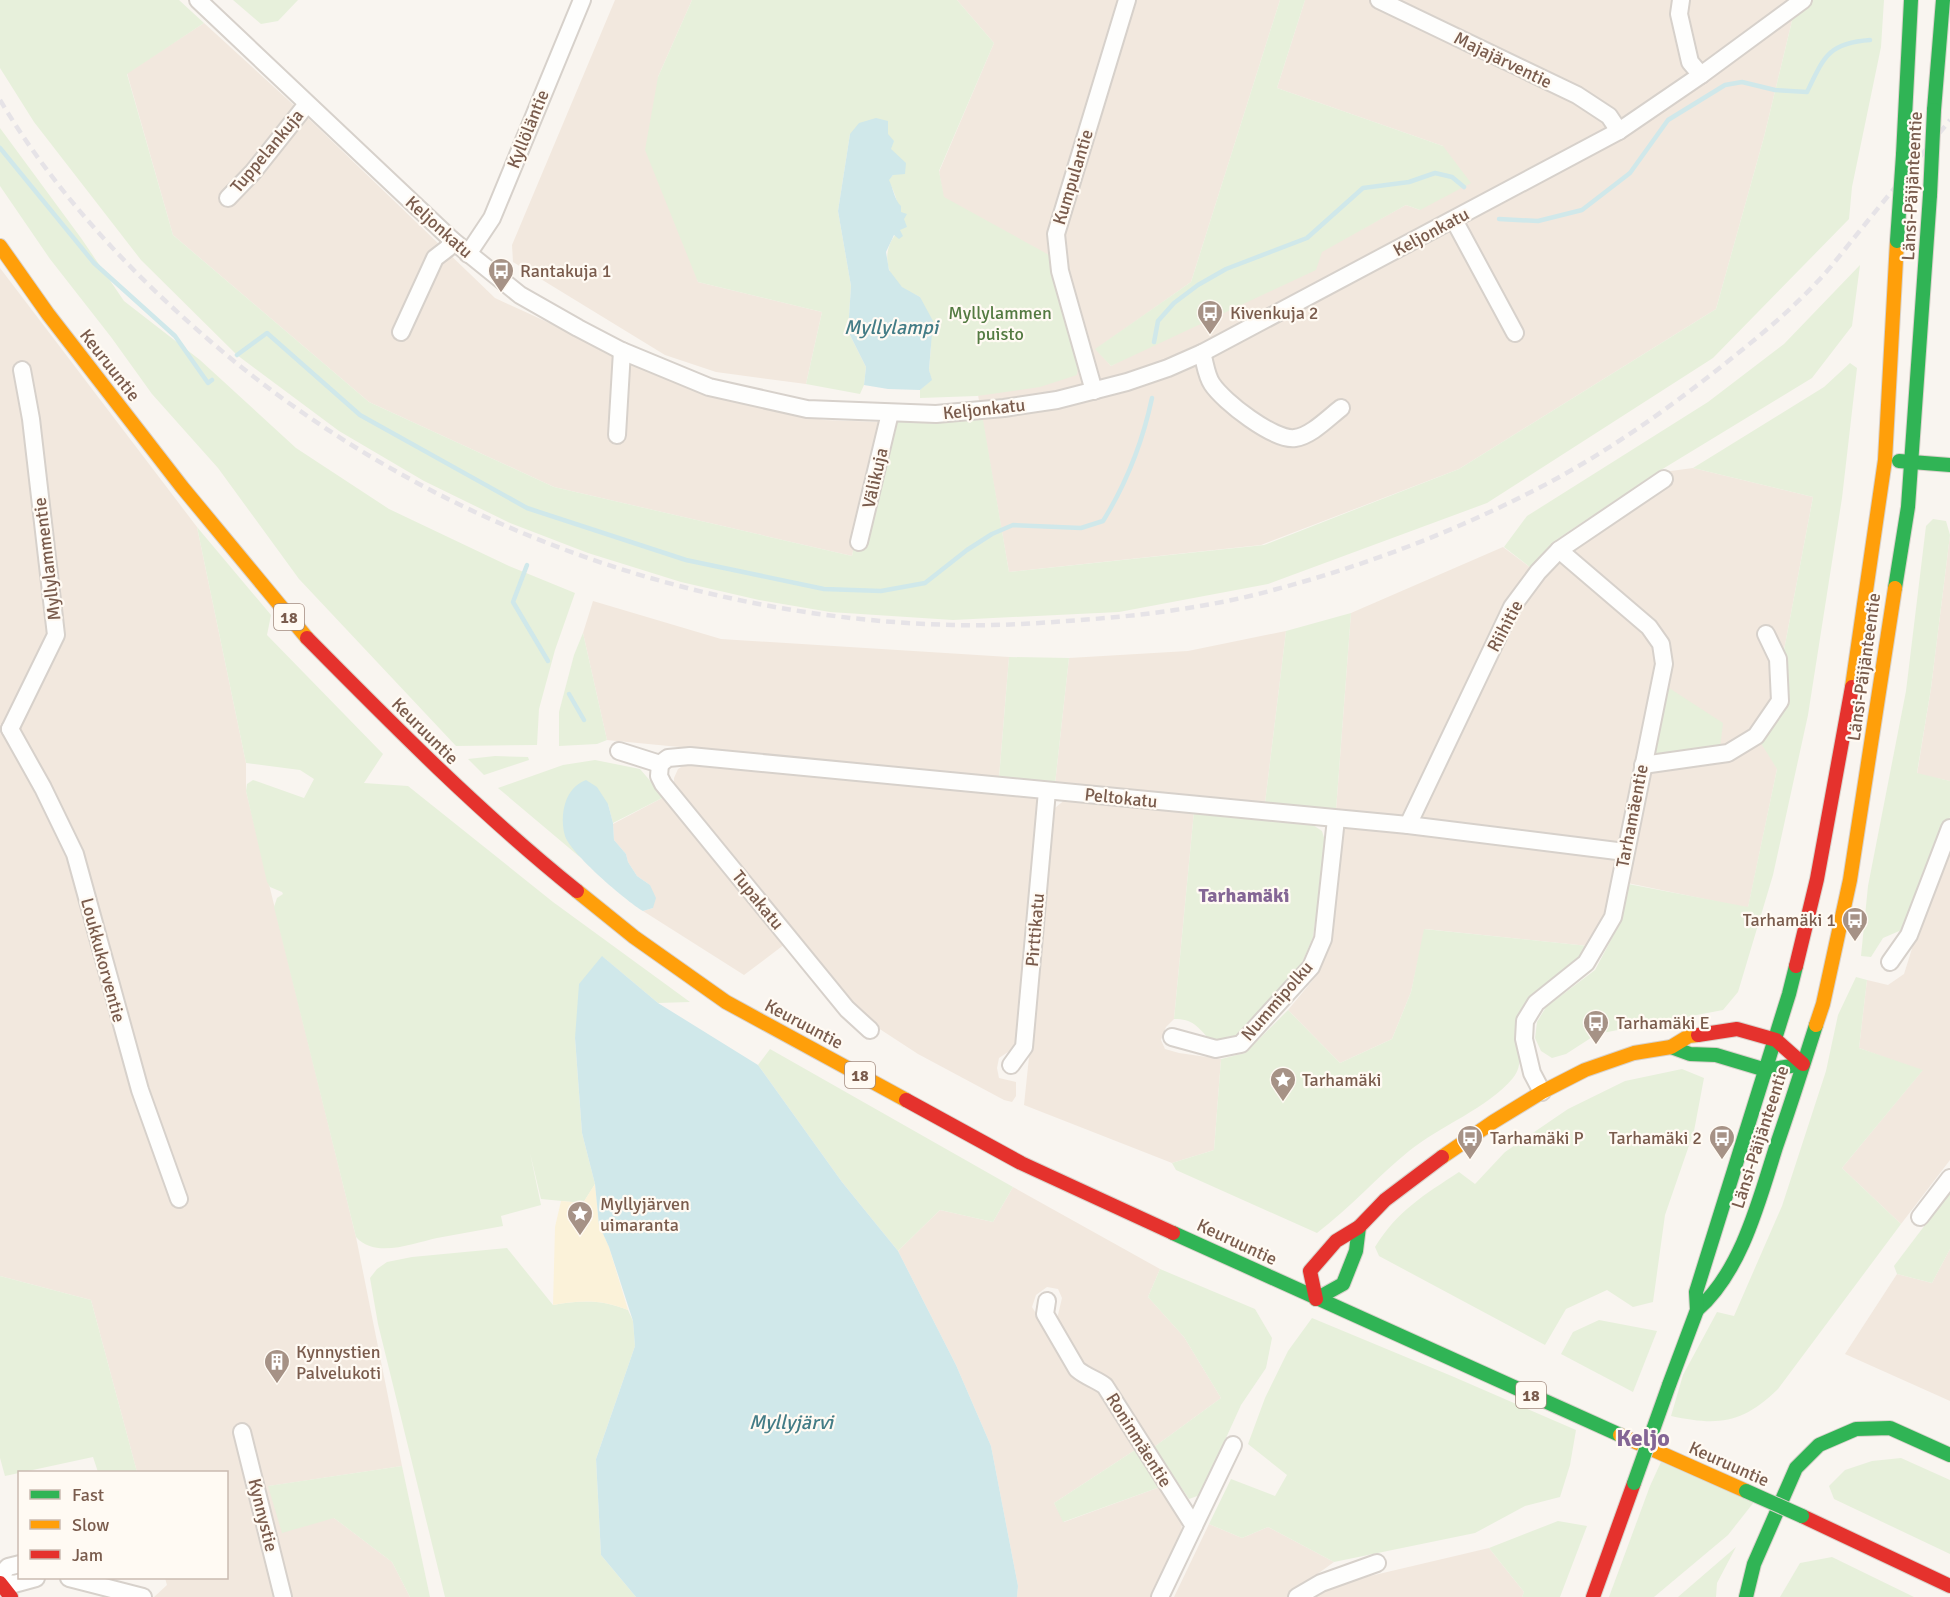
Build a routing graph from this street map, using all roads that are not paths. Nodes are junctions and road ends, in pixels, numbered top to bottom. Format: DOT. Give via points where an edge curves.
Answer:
graph roads {
  1 [pos="198,0"];
  2 [pos="582,0"];
  3 [pos="1127,0"];
  4 [pos="1379,0"];
  5 [pos="1681,0"];
  6 [pos="1803,0"];
  7 [pos="1911,0"];
  8 [pos="1943,0"];
  9 [pos="1701,75"];
  10 [pos="307,104"];
  11 [pos="1619,131"];
  12 [pos="228,198"];
  13 [pos="1454,220"];
  14 [pos="452,240"];
  15 [pos="0,246"];
  16 [pos="468,254"];
  17 [pos="401,332"];
  18 [pos="1515,333"];
  19 [pos="622,351"];
  20 [pos="1202,353"];
  21 [pos="22,370"];
  22 [pos="1094,391"];
  23 [pos="1341,408"];
  24 [pos="890,413"];
  25 [pos="617,435"];
  26 [pos="1885,460"];
  27 [pos="1912,463"];
  28 [pos="1950,465"];
  29 [pos="1664,479"];
  30 [pos="859,542"];
  31 [pos="1559,550"];
  32 [pos="1766,634"];
  33 [pos="5,728"];
  34 [pos="619,751"];
  35 [pos="660,764"];
  36 [pos="1642,765"];
  37 [pos="1047,790"];
  38 [pos="1336,819"];
  39 [pos="1408,825"];
  40 [pos="1950,828"];
  41 [pos="1625,852"];
  42 [pos="1890,962"];
  43 [pos="870,1030"];
  44 [pos="1172,1037"];
  45 [pos="1776,1040"];
  46 [pos="1671,1047"];
  47 [pos="1803,1064"];
  48 [pos="1011,1065"];
  49 [pos="1766,1070"];
  50 [pos="1542,1092"];
  51 [pos="1950,1178"];
  52 [pos="179,1199"];
  53 [pos="1920,1217"];
  54 [pos="1359,1227"];
  55 [pos="1316,1299"];
  56 [pos="1047,1301"];
  57 [pos="1697,1310"];
  58 [pos="242,1432"];
  59 [pos="1233,1445"];
  60 [pos="1950,1455"];
  61 [pos="1194,1526"];
  62 [pos="1377,1563"];
  63 [pos="18,1564"];
  64 [pos="0,1576"];
  65 [pos="32,1579"];
  66 [pos="73,1579"];
  67 [pos="0,1582"];
  68 [pos="1950,1586"];
  69 [pos="11,1597"];
  70 [pos="143,1597"];
  71 [pos="283,1597"];
  72 [pos="1160,1597"];
  73 [pos="1297,1597"];
  74 [pos="1593,1597"];
  75 [pos="1746,1597"];
  1 -- 10 [label="street, Keljonkatu"];
  2 -- 16 [label="street, Kyllöläntie" via="492,218"];
  3 -- 22 [label="street, Kumpulantie" via="1056,234 1060,271"];
  4 -- 11 [label="street, Majajärventie" via="1577,95 1609,116"];
  5 -- 9 [label="street" via="1679,14 1690,62"];
  6 -- 9 [label="street, Keljonkatu"];
  7 -- 26 [label="main road, Länsi-Päijänteentie, bridge"];
  8 -- 27 [label="main road, Länsi-Päijänteentie, bridge"];
  9 -- 11 [label="street, Keljonkatu"];
  10 -- 12 [label="street, Tuppelankuja"];
  10 -- 14 [label="street, Keljonkatu"];
  11 -- 13 [label="street, Keljonkatu"];
  13 -- 18 [label="street"];
  13 -- 20 [label="street, Keljonkatu"];
  14 -- 16 [label="street, Keljonkatu"];
  14 -- 17 [label="street" via="435,258"];
  15 -- 55 [label="main road, Keuruuntie / 18" via="174,478 303,633 433,765 526,851 634,938 726,1002 1021,1162"];
  16 -- 19 [label="street, Keljonkatu" via="520,294"];
  19 -- 24 [label="street, Keljonkatu" via="709,387 807,409"];
  19 -- 25 [label="street"];
  20 -- 22 [label="street, Keljonkatu"];
  20 -- 23 [label="street" via="1211,383 1228,402 1284,438 1308,433"];
  21 -- 33 [label="street, Myllylammentie" via="56,635"];
  22 -- 24 [label="street, Keljonkatu" via="1004,408 936,414"];
  24 -- 30 [label="street, Välikuja"];
  26 -- 27 [label="main road"];
  26 -- 45 [label="main road, Länsi-Päijänteentie" via="1852,685 1817,879"];
  27 -- 28 [label="main road"];
  27 -- 47 [label="main road, Länsi-Päijänteentie" via="1850,880 1823,1004"];
  29 -- 31 [label="street, Riihitie"];
  31 -- 36 [label="street, Tarhamäentie" via="1649,627 1662,644 1664,664"];
  31 -- 39 [label="street, Riihitie" via="1512,607"];
  32 -- 36 [label="street" via="1778,659 1780,701 1756,736 1728,753"];
  33 -- 52 [label="street, Loukkukorventie" via="42,788 75,854 140,1090"];
  34 -- 35 [label="street"];
  35 -- 37 [label="street, Peltokatu" via="668,758 690,756"];
  35 -- 43 [label="street, Tupakatu" via="663,784 847,1010"];
  36 -- 41 [label="street, Tarhamäentie"];
  37 -- 38 [label="street, Peltokatu"];
  37 -- 48 [label="street, Pirttikatu" via="1024,1047"];
  38 -- 39 [label="street, Peltokatu"];
  38 -- 44 [label="street, Nummipolku" via="1323,939 1311,967 1241,1044 1216,1049"];
  39 -- 41 [label="street, Peltokatu"];
  40 -- 42 [label="street" via="1909,935"];
  41 -- 50 [label="street, Tarhamäentie" via="1613,917 1592,954 1536,1003 1525,1021 1524,1039 1532,1073"];
  45 -- 46 [label="main road" via="1737,1029 1689,1036"];
  45 -- 47 [label="main road"];
  45 -- 49 [label="main road, Länsi-Päijänteentie"];
  46 -- 49 [label="main road"];
  46 -- 50 [label="main road" via="1634,1053 1585,1070"];
  47 -- 49 [label="main road"];
  47 -- 57 [label="main road, Länsi-Päijänteentie" via="1740,1250 1711,1298"];
  49 -- 57 [label="main road, Länsi-Päijänteentie" via="1696,1292"];
  50 -- 54 [label="main road" via="1432,1164 1385,1200"];
  51 -- 53 [label="street"];
  54 -- 55 [label="main road" via="1356,1251 1343,1284"];
  54 -- 55 [label="main road" via="1336,1241 1310,1271"];
  55 -- 68 [label="main road, Keuruuntie / 18, bridge"];
  56 -- 61 [label="street, Roninmäentie" via="1045,1314 1077,1369 1105,1386"];
  57 -- 74 [label="main road, Länsi-Päijänteentie, bridge"];
  58 -- 71 [label="street, Kynnystie"];
  59 -- 61 [label="street"];
  60 -- 75 [label="main road" via="1890,1428 1856,1430 1819,1445 1796,1468 1754,1564"];
  61 -- 72 [label="street"];
  62 -- 73 [label="street" via="1321,1582"];
  63 -- 64 [label="street" via="8,1567"];
  65 -- 67 [label="street" via="14,1584"];
  66 -- 70 [label="street"];
  67 -- 69 [label="main road"];
}
